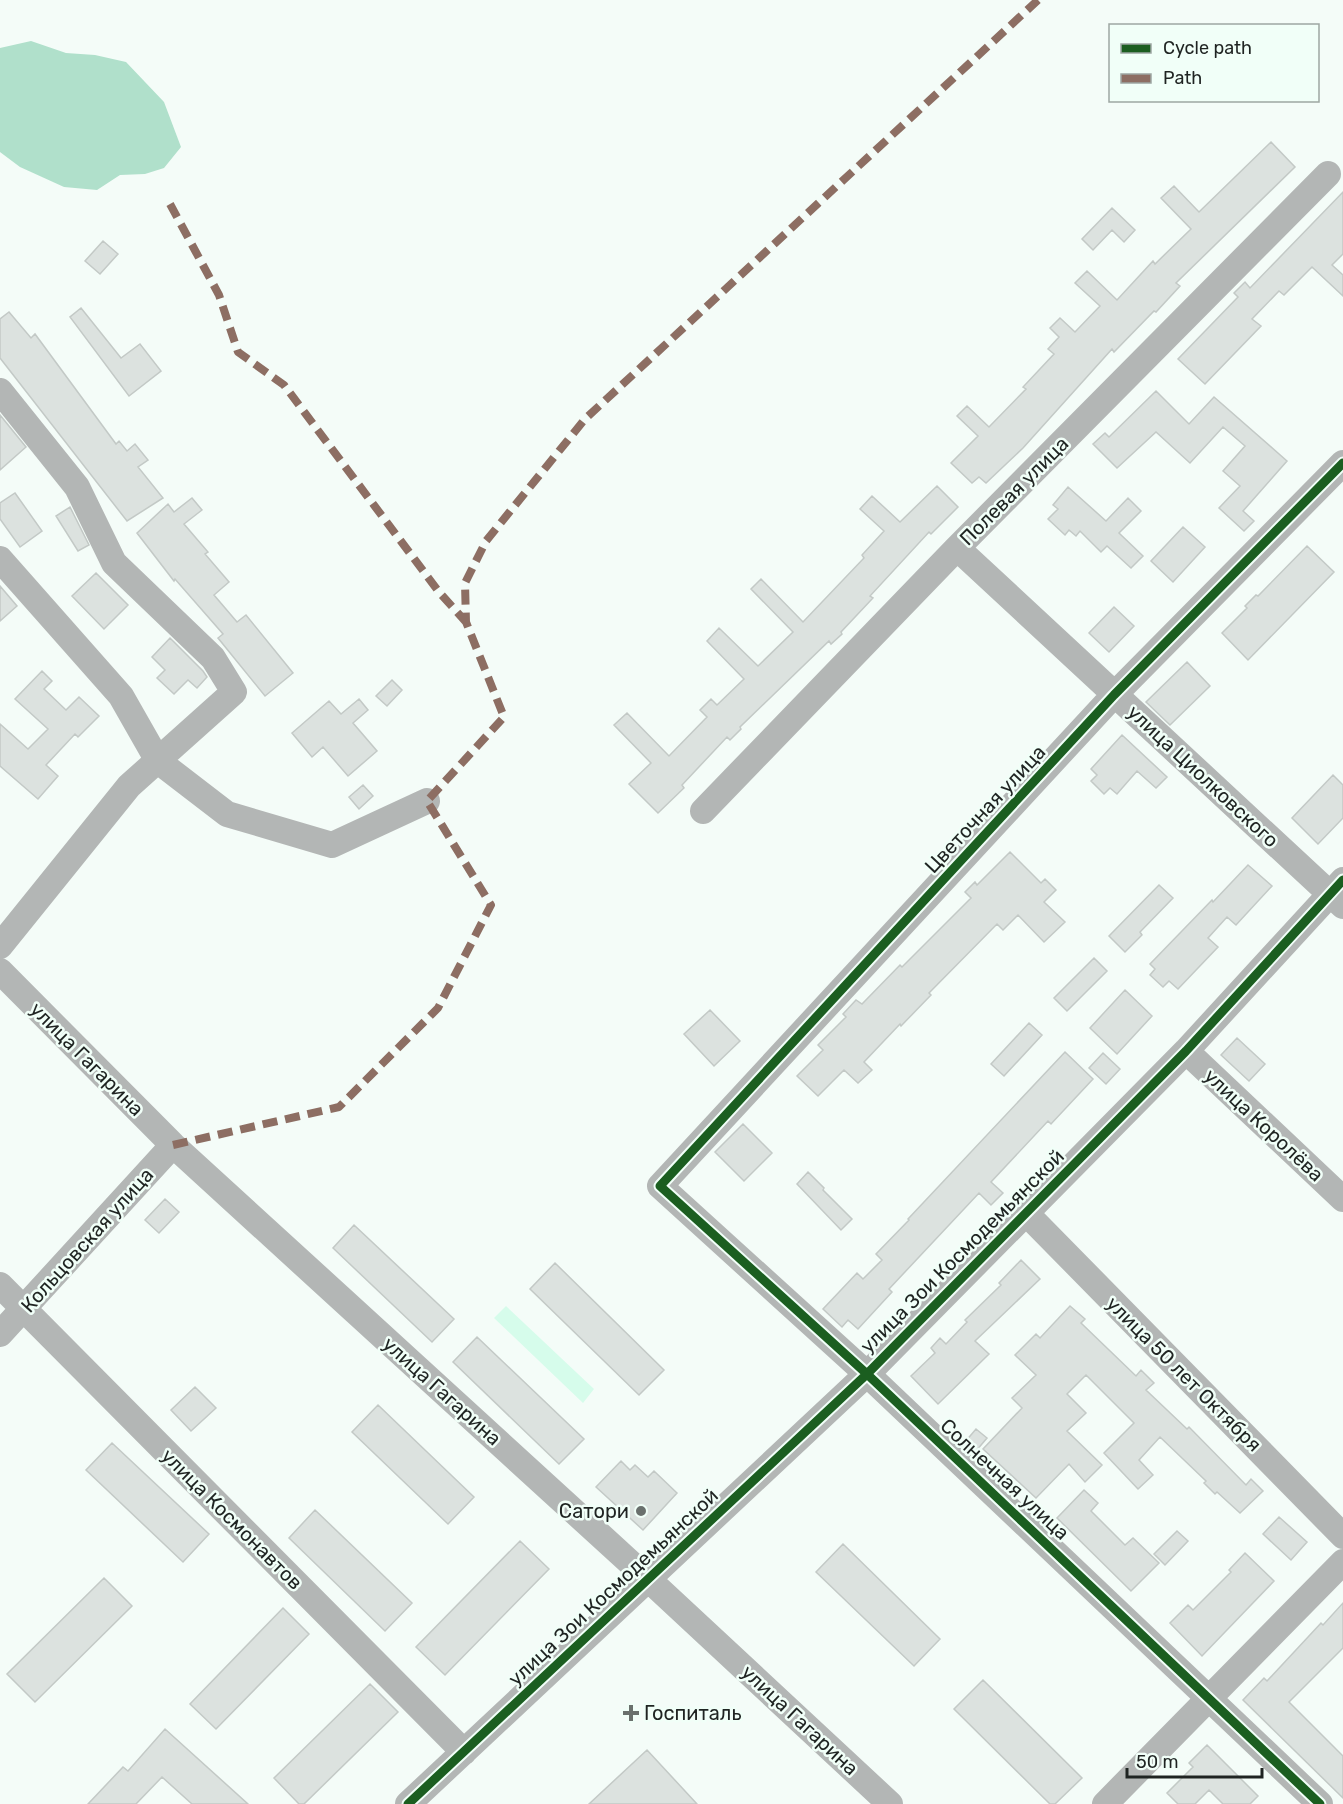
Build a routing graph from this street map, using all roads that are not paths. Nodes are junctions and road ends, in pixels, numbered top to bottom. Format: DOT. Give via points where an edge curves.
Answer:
graph roads {
  1 [pos="1328,174"];
  2 [pos="0,392"];
  3 [pos="1343,463"];
  4 [pos="957,548"];
  5 [pos="0,559"];
  6 [pos="1114,695"];
  7 [pos="158,761"];
  8 [pos="427,801"];
  9 [pos="703,811"];
  10 [pos="1339,893"];
  11 [pos="0,946"];
  12 [pos="0,971"];
  13 [pos="1186,1051"];
  14 [pos="172,1145"];
  15 [pos="660,1186"];
  16 [pos="1343,1199"];
  17 [pos="1025,1212"];
  18 [pos="0,1285"];
  19 [pos="24,1309"];
  20 [pos="0,1334"];
  21 [pos="867,1374"];
  22 [pos="1343,1536"];
  23 [pos="1343,1562"];
  24 [pos="648,1578"];
  25 [pos="1209,1698"];
  26 [pos="464,1752"];
  27 [pos="408,1804"];
  28 [pos="890,1804"];
  29 [pos="1106,1804"];
  30 [pos="1320,1804"];
  1 -- 4 [label="street, Полевая улица"];
  2 -- 7 [label="street" via="77,487 114,563 213,658 234,692"];
  3 -- 6 [label="street, Цветочная улица"];
  4 -- 6 [label="street, улица Циолковского"];
  4 -- 9 [label="street, Полевая улица"];
  5 -- 7 [label="street" via="120,696"];
  6 -- 10 [label="street, улица Циолковского"];
  6 -- 15 [label="street, Цветочная улица"];
  7 -- 8 [label="street" via="227,814 332,845"];
  7 -- 11 [label="street" via="129,786"];
  10 -- 13 [label="street, улица Зои Космодемьянской"];
  12 -- 14 [label="street, улица Гагарина"];
  13 -- 16 [label="street, улица Королёва"];
  13 -- 17 [label="street, улица Зои Космодемьянской"];
  14 -- 19 [label="street, Кольцовская улица"];
  14 -- 24 [label="street, улица Гагарина"];
  15 -- 21 [label="street, Солнечная улица"];
  17 -- 21 [label="street, улица Зои Космодемьянской"];
  17 -- 22 [label="street, улица 50 лет Октября"];
  18 -- 19 [label="street, улица Космонавтов"];
  19 -- 20 [label="street, Кольцовская улица"];
  19 -- 26 [label="street, улица Космонавтов"];
  21 -- 24 [label="street, улица Зои Космодемьянской"];
  21 -- 25 [label="street, Солнечная улица"];
  23 -- 25 [label="street"];
  24 -- 26 [label="street, улица Зои Космодемьянской"];
  24 -- 28 [label="street, улица Гагарина"];
  25 -- 29 [label="street"];
  25 -- 30 [label="street, Солнечная улица"];
  26 -- 27 [label="street, улица Зои Космодемьянской"];
}
